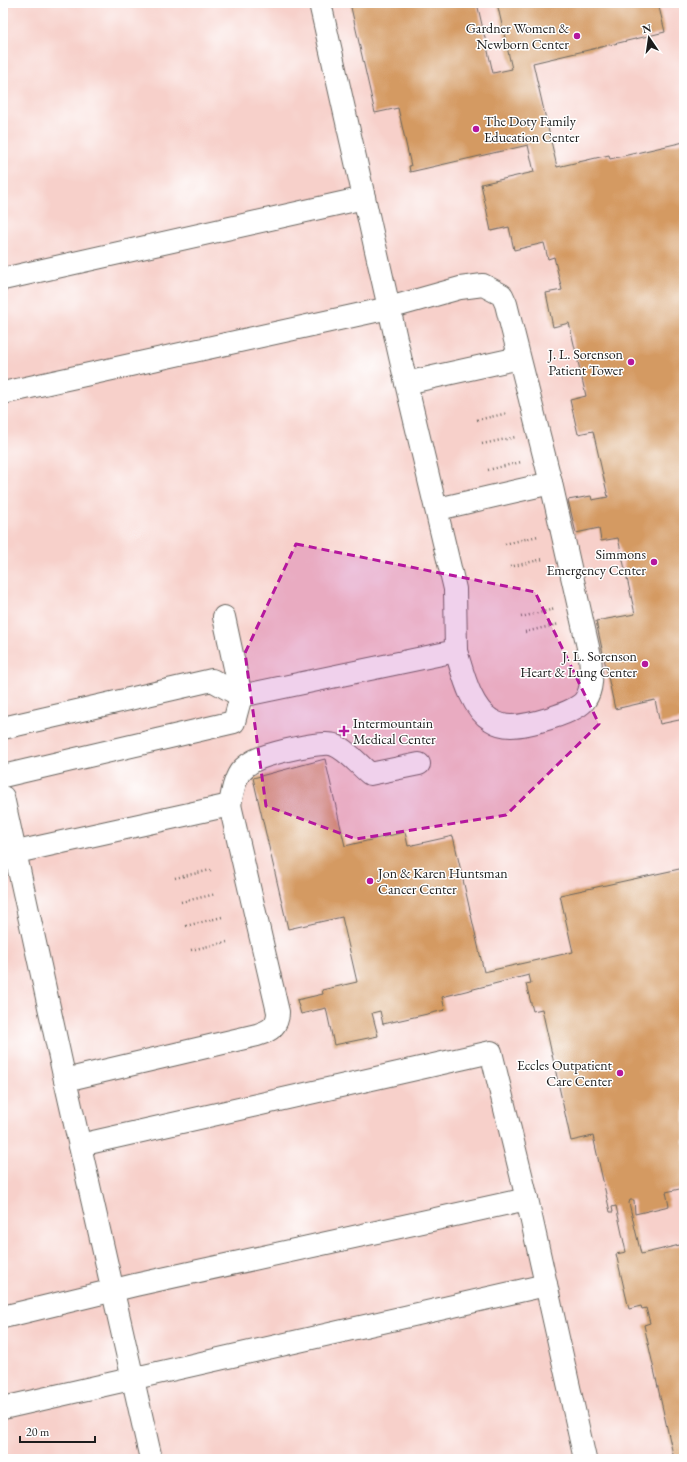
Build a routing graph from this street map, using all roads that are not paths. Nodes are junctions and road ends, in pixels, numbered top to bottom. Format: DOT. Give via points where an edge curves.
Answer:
graph roads {
  1 [pos="320,3"];
  2 [pos="364,198"];
  3 [pos="3,279"];
  4 [pos="389,308"];
  5 [pos="519,358"];
  6 [pos="406,383"];
  7 [pos="3,393"];
  8 [pos="551,483"];
  9 [pos="438,509"];
  10 [pos="224,617"];
  11 [pos="456,651"];
  12 [pos="241,696"];
  13 [pos="3,728"];
  14 [pos="418,764"];
  15 [pos="3,776"];
  16 [pos="3,797"];
  17 [pos="230,804"];
  18 [pos="9,854"];
  19 [pos="65,1080"];
  20 [pos="80,1145"];
  21 [pos="527,1199"];
  22 [pos="546,1285"];
  23 [pos="113,1290"];
  24 [pos="3,1317"];
  25 [pos="132,1378"];
  26 [pos="3,1408"];
  27 [pos="151,1459"];
  28 [pos="585,1459"];
  1 -- 2 [label="lane"];
  2 -- 3 [label="lane"];
  2 -- 4 [label="lane"];
  4 -- 5 [label="lane" via="460,288 483,285 502,295"];
  4 -- 6 [label="lane"];
  4 -- 7 [label="lane"];
  5 -- 6 [label="lane"];
  5 -- 8 [label="lane"];
  6 -- 9 [label="lane"];
  8 -- 9 [label="lane"];
  8 -- 11 [label="lane" via="590,656 592,684 585,701 565,713 513,726 500,725 480,711"];
  9 -- 11 [label="lane" via="456,589"];
  10 -- 12 [label="lane"];
  11 -- 12 [label="lane"];
  12 -- 13 [label="lane" via="212,680"];
  12 -- 15 [label="lane" via="234,722"];
  14 -- 17 [label="lane" via="370,774 336,745 318,744 270,755 248,764 240,773"];
  16 -- 18 [label="lane"];
  17 -- 18 [label="lane"];
  17 -- 19 [label="lane" via="278,1021 273,1028 257,1036"];
  18 -- 19 [label="lane"];
  19 -- 20 [label="lane"];
  20 -- 21 [label="lane" via="491,1052"];
  20 -- 23 [label="lane"];
  21 -- 22 [label="lane"];
  21 -- 23 [label="lane"];
  22 -- 25 [label="lane"];
  22 -- 28 [label="lane"];
  23 -- 24 [label="lane"];
  23 -- 25 [label="lane"];
  25 -- 26 [label="lane"];
  25 -- 27 [label="lane"];
}
